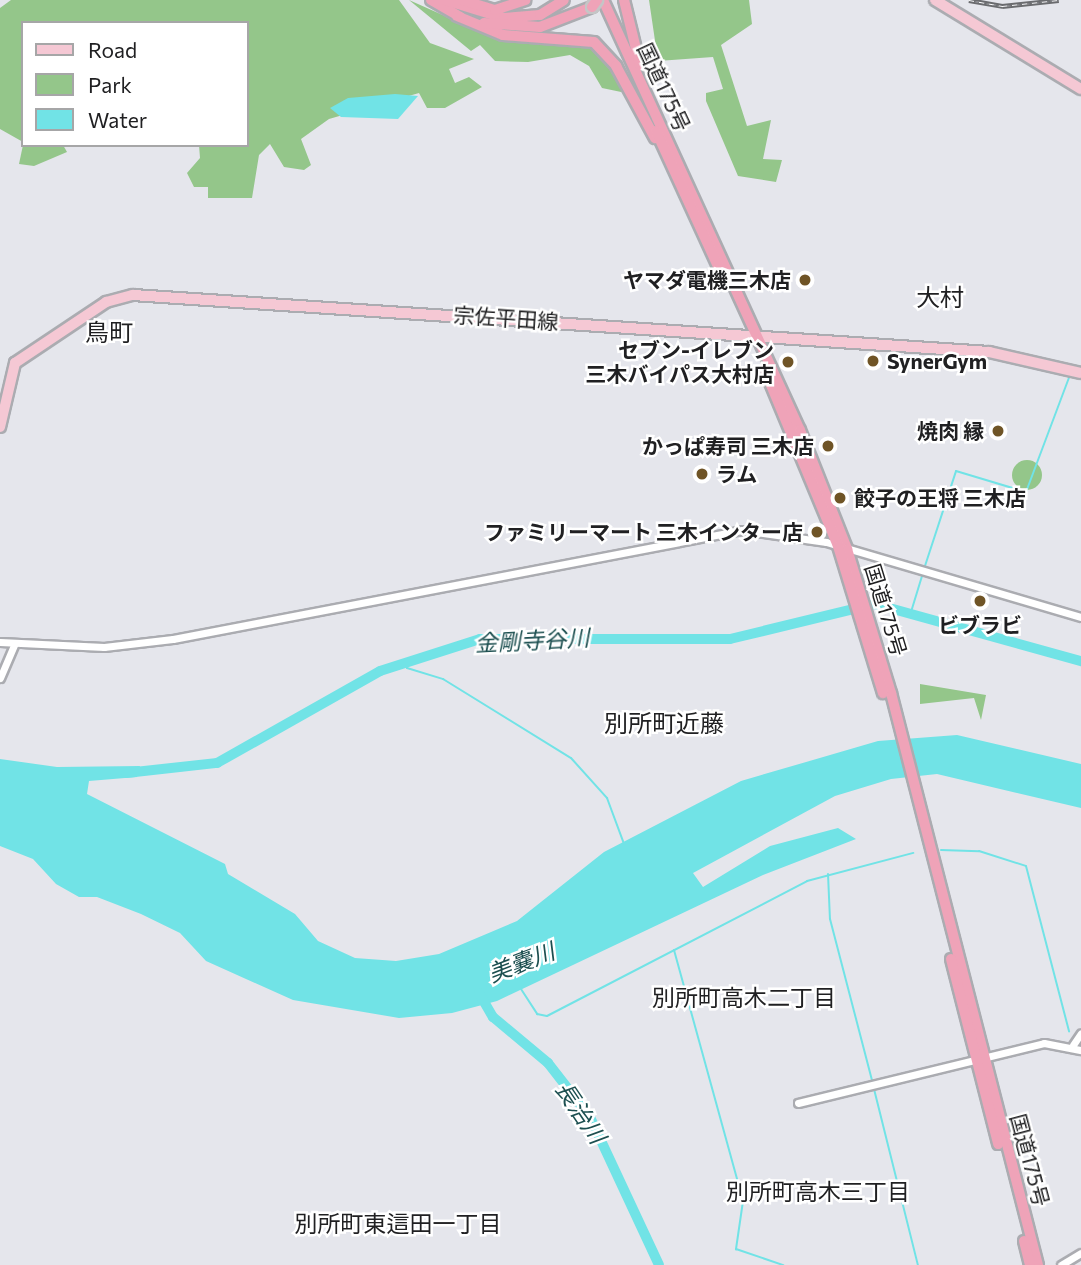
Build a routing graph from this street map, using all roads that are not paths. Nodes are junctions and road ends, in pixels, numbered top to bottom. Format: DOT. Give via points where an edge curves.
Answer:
graph roads {
  1 [pos="432,0"];
  2 [pos="445,0"];
  3 [pos="462,0"];
  4 [pos="525,0"];
  5 [pos="564,0"];
  6 [pos="603,0"];
  7 [pos="624,0"];
  8 [pos="935,0"];
  9 [pos="595,2"];
  10 [pos="457,16"];
  11 [pos="1081,89"];
  12 [pos="650,102"];
  13 [pos="674,166"];
  14 [pos="753,335"];
  15 [pos="1081,373"];
  16 [pos="0,427"];
  17 [pos="843,548"];
  18 [pos="1081,617"];
  19 [pos="0,642"];
  20 [pos="15,643"];
  21 [pos="0,678"];
  22 [pos="1081,1033"];
  23 [pos="1073,1045"];
  24 [pos="1081,1050"];
  25 [pos="980,1058"];
  26 [pos="798,1103"];
  27 [pos="1081,1253"];
  28 [pos="1030,1265"];
  29 [pos="1038,1265"];
  30 [pos="1061,1265"];
  1 -- 10 [label="highway"];
  2 -- 5 [label="highway" via="503,19 540,15"];
  3 -- 4 [label="highway" via="495,10"];
  6 -- 12 [label="highway, 国道175号"];
  7 -- 12 [label="highway"];
  8 -- 11 [label="main road"];
  9 -- 10 [label="highway" via="561,23 528,28"];
  9 -- 13 [label="highway, 国道175号"];
  10 -- 13 [label="highway" via="503,34 576,37 602,47"];
  12 -- 13 [label="highway, 国道175号"];
  13 -- 14 [label="highway, 国道175号"];
  14 -- 15 [label="main road, 宗佐平田線" via="989,352"];
  14 -- 16 [label="main road, 宗佐平田線" via="118,297 15,363"];
  14 -- 17 [label="highway, 国道175号"];
  17 -- 18 [label="street"];
  17 -- 20 [label="street" via="742,530 173,639 104,647"];
  17 -- 25 [label="highway, 国道175号" via="897,730"];
  19 -- 20 [label="street"];
  20 -- 21 [label="street"];
  22 -- 23 [label="street"];
  23 -- 24 [label="street"];
  23 -- 25 [label="street" via="1044,1043"];
  25 -- 26 [label="street"];
  25 -- 28 [label="highway, 国道175号"];
  25 -- 29 [label="highway, 国道175号"];
  27 -- 30 [label="street"];
}
